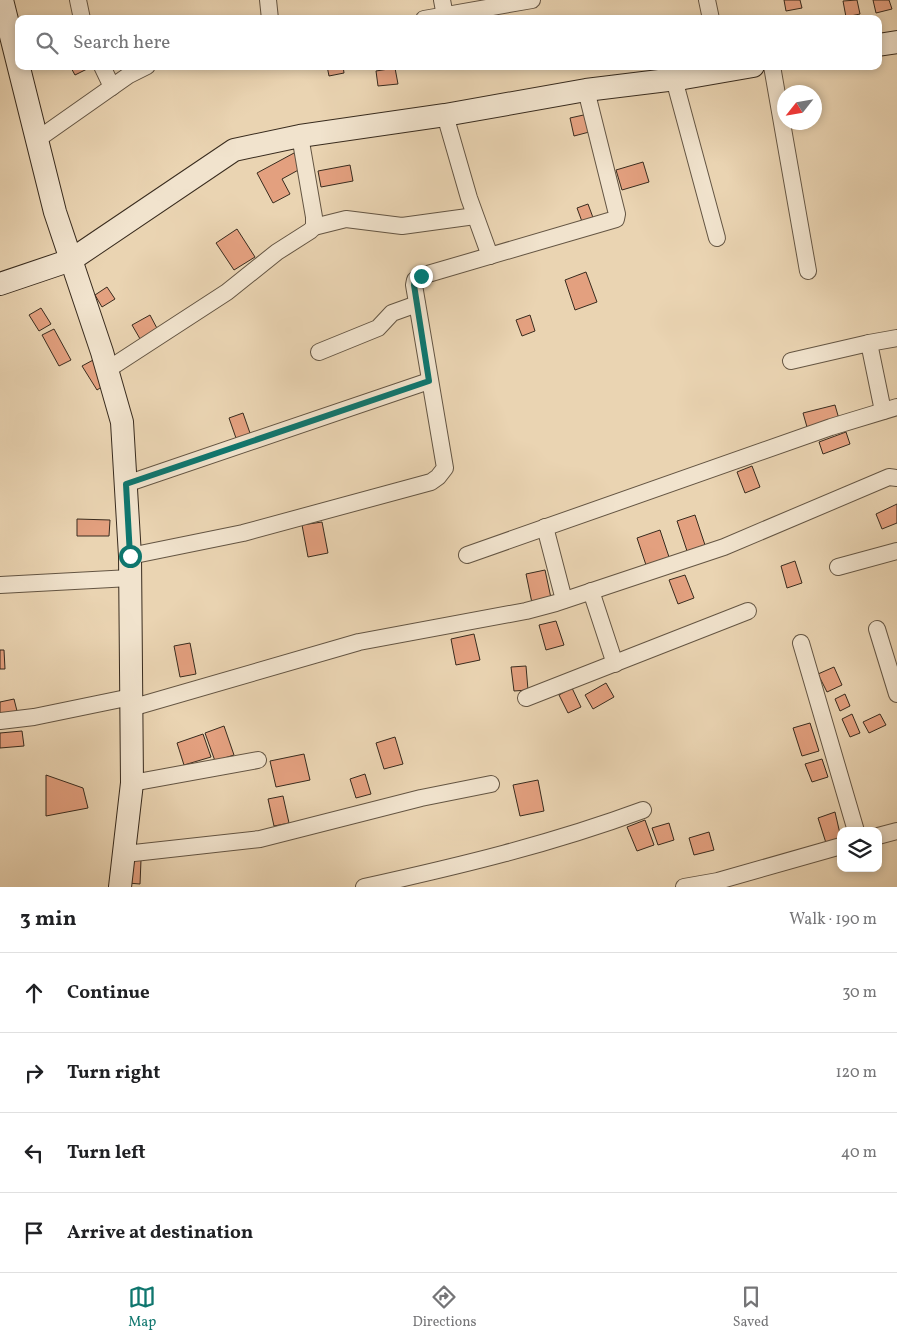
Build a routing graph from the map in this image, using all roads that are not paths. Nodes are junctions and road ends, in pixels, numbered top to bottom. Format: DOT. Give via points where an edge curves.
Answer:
graph roads {
  1 [pos="2,0"];
  2 [pos="78,0"];
  3 [pos="268,0"];
  4 [pos="532,0"];
  5 [pos="707,0"];
  6 [pos="443,8"];
  7 [pos="81,15"];
  8 [pos="270,15"];
  9 [pos="431,15"];
  10 [pos="710,15"];
  11 [pos="897,42"];
  12 [pos="882,44"];
  13 [pos="15,50"];
  14 [pos="20,70"];
  15 [pos="104,70"];
  16 [pos="140,70"];
  17 [pos="716,70"];
  18 [pos="773,70"];
  19 [pos="674,79"];
  20 [pos="112,87"];
  21 [pos="586,90"];
  22 [pos="445,115"];
  23 [pos="300,136"];
  24 [pos="38,139"];
  25 [pos="475,216"];
  26 [pos="314,227"];
  27 [pos="717,238"];
  28 [pos="490,256"];
  29 [pos="71,260"];
  30 [pos="808,271"];
  31 [pos="0,284"];
  32 [pos="417,304"];
  33 [pos="897,338"];
  34 [pos="869,343"];
  35 [pos="319,352"];
  36 [pos="105,361"];
  37 [pos="791,362"];
  38 [pos="429,381"];
  39 [pos="890,409"];
  40 [pos="897,478"];
  41 [pos="126,484"];
  42 [pos="545,527"];
  43 [pos="897,551"];
  44 [pos="467,555"];
  45 [pos="130,567"];
  46 [pos="838,567"];
  47 [pos="0,585"];
  48 [pos="591,591"];
  49 [pos="564,600"];
  50 [pos="748,612"];
  51 [pos="877,629"];
  52 [pos="800,643"];
  53 [pos="614,664"];
  54 [pos="897,694"];
  55 [pos="526,698"];
  56 [pos="131,703"];
  57 [pos="0,722"];
  58 [pos="258,760"];
  59 [pos="132,783"];
  60 [pos="491,784"];
  61 [pos="643,810"];
  62 [pos="855,827"];
  63 [pos="897,831"];
  64 [pos="882,835"];
  65 [pos="837,847"];
  66 [pos="125,854"];
  67 [pos="120,887"];
  68 [pos="364,887"];
  69 [pos="684,887"];
  1 -- 13 [label="street"];
  2 -- 7 [label="street"];
  3 -- 8 [label="street"];
  4 -- 6 [label="street"];
  5 -- 10 [label="street"];
  6 -- 9 [label="street"];
  11 -- 12 [label="street"];
  14 -- 24 [label="street"];
  15 -- 20 [label="street"];
  16 -- 20 [label="street"];
  17 -- 19 [label="street"];
  18 -- 30 [label="street"];
  19 -- 21 [label="street"];
  19 -- 27 [label="street"];
  20 -- 24 [label="street"];
  21 -- 22 [label="street"];
  21 -- 28 [label="street" via="616,219"];
  22 -- 23 [label="street"];
  22 -- 25 [label="street"];
  23 -- 26 [label="street"];
  23 -- 29 [label="street" via="234,150"];
  24 -- 29 [label="street" via="55,212"];
  25 -- 26 [label="street" via="402,226 346,219"];
  25 -- 28 [label="street"];
  26 -- 36 [label="street" via="227,292"];
  28 -- 32 [label="street" via="418,277 414,285"];
  29 -- 31 [label="street"];
  29 -- 36 [label="street"];
  32 -- 35 [label="street" via="392,313 378,328"];
  32 -- 38 [label="street"];
  33 -- 34 [label="street"];
  34 -- 37 [label="street"];
  34 -- 39 [label="street"];
  36 -- 41 [label="street" via="122,422"];
  38 -- 41 [label="street"];
  38 -- 45 [label="street" via="445,468 431,482"];
  39 -- 42 [label="street" via="831,426"];
  40 -- 48 [label="street" via="889,477 724,547"];
  41 -- 45 [label="street"];
  42 -- 44 [label="street"];
  42 -- 49 [label="street"];
  43 -- 46 [label="street"];
  45 -- 47 [label="street"];
  45 -- 56 [label="street"];
  48 -- 49 [label="street"];
  48 -- 53 [label="street"];
  49 -- 56 [label="street" via="526,611 359,642"];
  50 -- 53 [label="street"];
  51 -- 54 [label="street"];
  52 -- 62 [label="street"];
  53 -- 55 [label="street"];
  56 -- 57 [label="street"];
  56 -- 59 [label="street"];
  58 -- 59 [label="street"];
  59 -- 66 [label="street"];
  60 -- 66 [label="street" via="420,798 260,839"];
  61 -- 68 [label="street" via="526,849"];
  63 -- 64 [label="street"];
  65 -- 69 [label="street" via="718,881"];
  66 -- 67 [label="street"];
}
